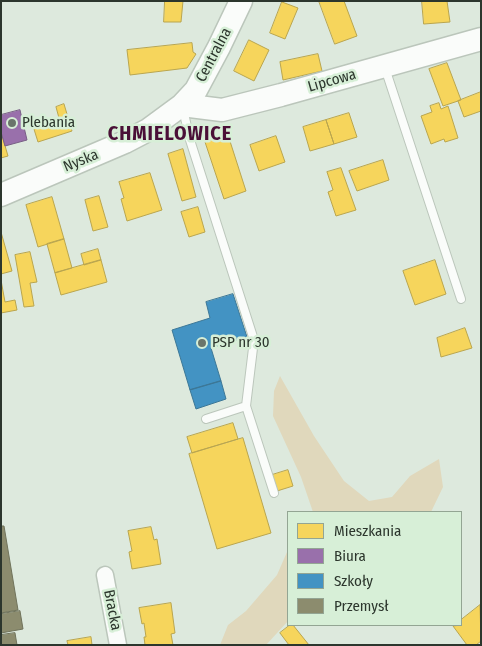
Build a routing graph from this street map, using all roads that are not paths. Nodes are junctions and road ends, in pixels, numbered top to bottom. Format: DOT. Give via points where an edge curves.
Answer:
graph roads {
  1 [pos="242,1"];
  2 [pos="481,39"];
  3 [pos="384,66"];
  4 [pos="182,104"];
  5 [pos="1,194"];
  6 [pos="461,299"];
  7 [pos="246,406"];
  8 [pos="206,419"];
  9 [pos="274,493"];
  10 [pos="105,575"];
  11 [pos="118,645"];
  1 -- 4 [label="street, Centralna" via="196,90"];
  2 -- 3 [label="street, Lipcowa"];
  3 -- 4 [label="street, Lipcowa" via="222,110"];
  3 -- 6 [label="lane"];
  4 -- 5 [label="street, Nyska" via="126,142"];
  4 -- 7 [label="lane" via="190,140 254,340"];
  7 -- 8 [label="lane"];
  7 -- 9 [label="lane"];
  10 -- 11 [label="street, Bracka"];
}
